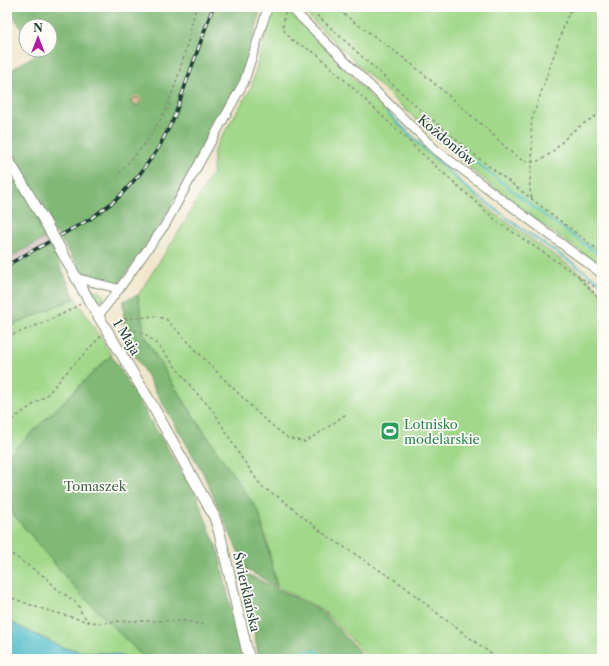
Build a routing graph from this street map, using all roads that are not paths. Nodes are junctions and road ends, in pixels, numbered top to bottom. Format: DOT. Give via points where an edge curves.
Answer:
graph roads {
  1 [pos="268,7"];
  2 [pos="290,7"];
  3 [pos="7,158"];
  4 [pos="602,274"];
  5 [pos="77,278"];
  6 [pos="119,289"];
  7 [pos="99,316"];
  8 [pos="219,531"];
  9 [pos="249,659"];
  1 -- 6 [label="street" via="244,82 165,225"];
  2 -- 4 [label="street, Kożdoniów" via="436,150"];
  3 -- 5 [label="main road, 1 Maja, bridge"];
  5 -- 6 [label="street"];
  5 -- 7 [label="main road, 1 Maja"];
  6 -- 7 [label="street"];
  7 -- 8 [label="main road, 1 Maja" via="151,403 209,507"];
  8 -- 9 [label="main road, Świerklańska"];
}
